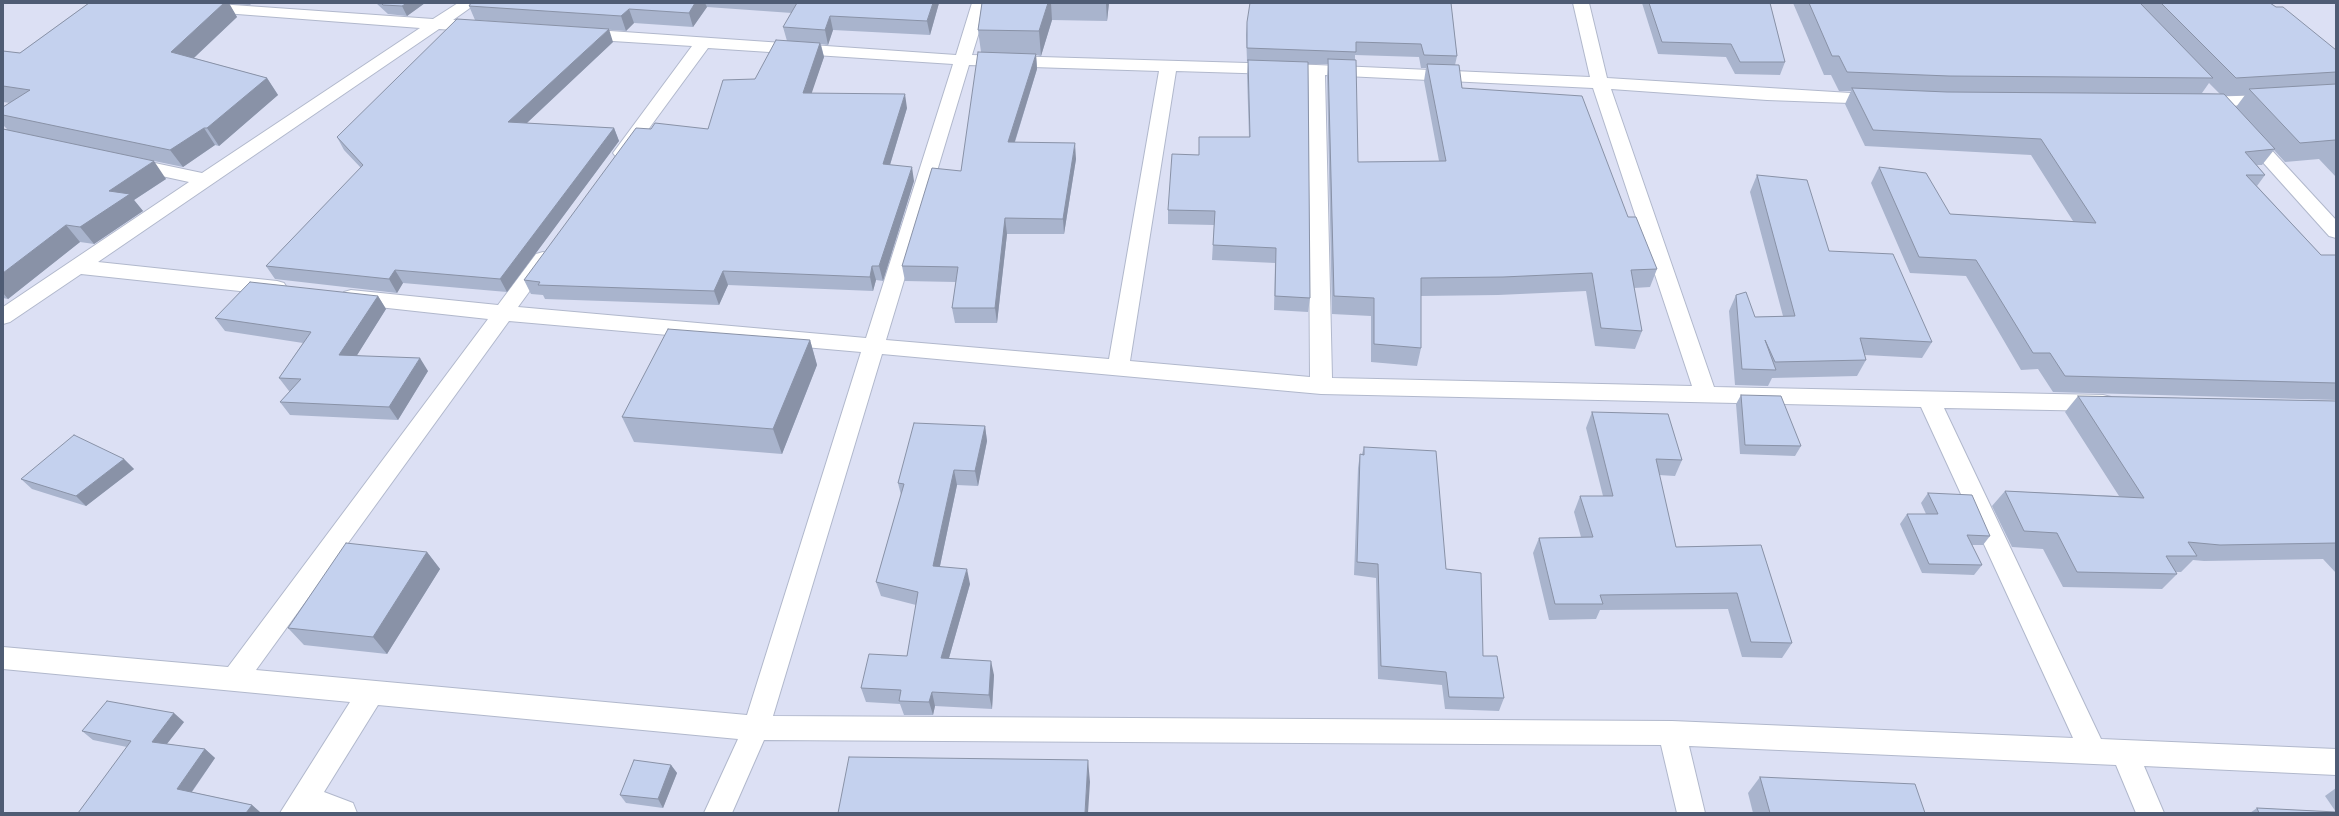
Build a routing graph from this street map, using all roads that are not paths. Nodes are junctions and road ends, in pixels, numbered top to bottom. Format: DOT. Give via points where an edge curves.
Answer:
graph roads {
  1 [pos="469,3"];
  2 [pos="980,3"];
  3 [pos="1581,3"];
  4 [pos="190,7"];
  5 [pos="436,24"];
  6 [pos="498,28"];
  7 [pos="561,32"];
  8 [pos="703,43"];
  9 [pos="962,60"];
  10 [pos="1168,66"];
  11 [pos="1316,70"];
  12 [pos="1600,83"];
  13 [pos="2202,86"];
  14 [pos="1892,99"];
  15 [pos="2289,99"];
  16 [pos="2186,102"];
  17 [pos="2218,103"];
  18 [pos="112,160"];
  19 [pos="610,168"];
  20 [pos="206,180"];
  21 [pos="2336,232"];
  22 [pos="554,244"];
  23 [pos="78,267"];
  24 [pos="298,291"];
  25 [pos="330,294"];
  26 [pos="503,313"];
  27 [pos="3,317"];
  28 [pos="874,346"];
  29 [pos="1118,368"];
  30 [pos="1321,386"];
  31 [pos="1706,395"];
  32 [pos="1929,400"];
  33 [pos="2121,404"];
  34 [pos="3,658"];
  35 [pos="234,680"];
  36 [pos="371,693"];
  37 [pos="756,728"];
  38 [pos="1672,733"];
  39 [pos="2094,752"];
  40 [pos="2125,753"];
  41 [pos="2336,762"];
  42 [pos="299,805"];
  43 [pos="343,813"];
  44 [pos="718,813"];
  45 [pos="1691,813"];
  46 [pos="2150,813"];
  1 -- 5 [label="street"];
  2 -- 9 [label="street"];
  3 -- 12 [label="street"];
  4 -- 5 [label="street"];
  5 -- 6 [label="street"];
  5 -- 20 [label="street"];
  7 -- 8 [label="street"];
  8 -- 9 [label="street"];
  8 -- 19 [label="street"];
  9 -- 10 [label="street"];
  9 -- 28 [label="street"];
  10 -- 11 [label="street"];
  10 -- 29 [label="street"];
  11 -- 12 [label="street"];
  11 -- 30 [label="street"];
  12 -- 14 [label="street" via="1767,95"];
  12 -- 31 [label="street"];
  13 -- 17 [label="street"];
  15 -- 17 [label="street"];
  16 -- 17 [label="street"];
  17 -- 21 [label="street"];
  18 -- 20 [label="street"];
  20 -- 23 [label="street"];
  22 -- 26 [label="street"];
  23 -- 24 [label="street"];
  23 -- 27 [label="street"];
  25 -- 26 [label="street"];
  26 -- 28 [label="street"];
  26 -- 35 [label="street"];
  28 -- 29 [label="street"];
  28 -- 37 [label="street"];
  29 -- 30 [label="street"];
  30 -- 31 [label="street"];
  31 -- 32 [label="street"];
  32 -- 33 [label="street"];
  32 -- 39 [label="street"];
  34 -- 35 [label="street"];
  35 -- 36 [label="street"];
  36 -- 37 [label="street"];
  36 -- 42 [label="street"];
  37 -- 38 [label="street"];
  37 -- 44 [label="street"];
  38 -- 39 [label="street"];
  38 -- 45 [label="street"];
  39 -- 40 [label="street"];
  40 -- 41 [label="street"];
  40 -- 46 [label="street"];
  42 -- 43 [label="street"];
}
